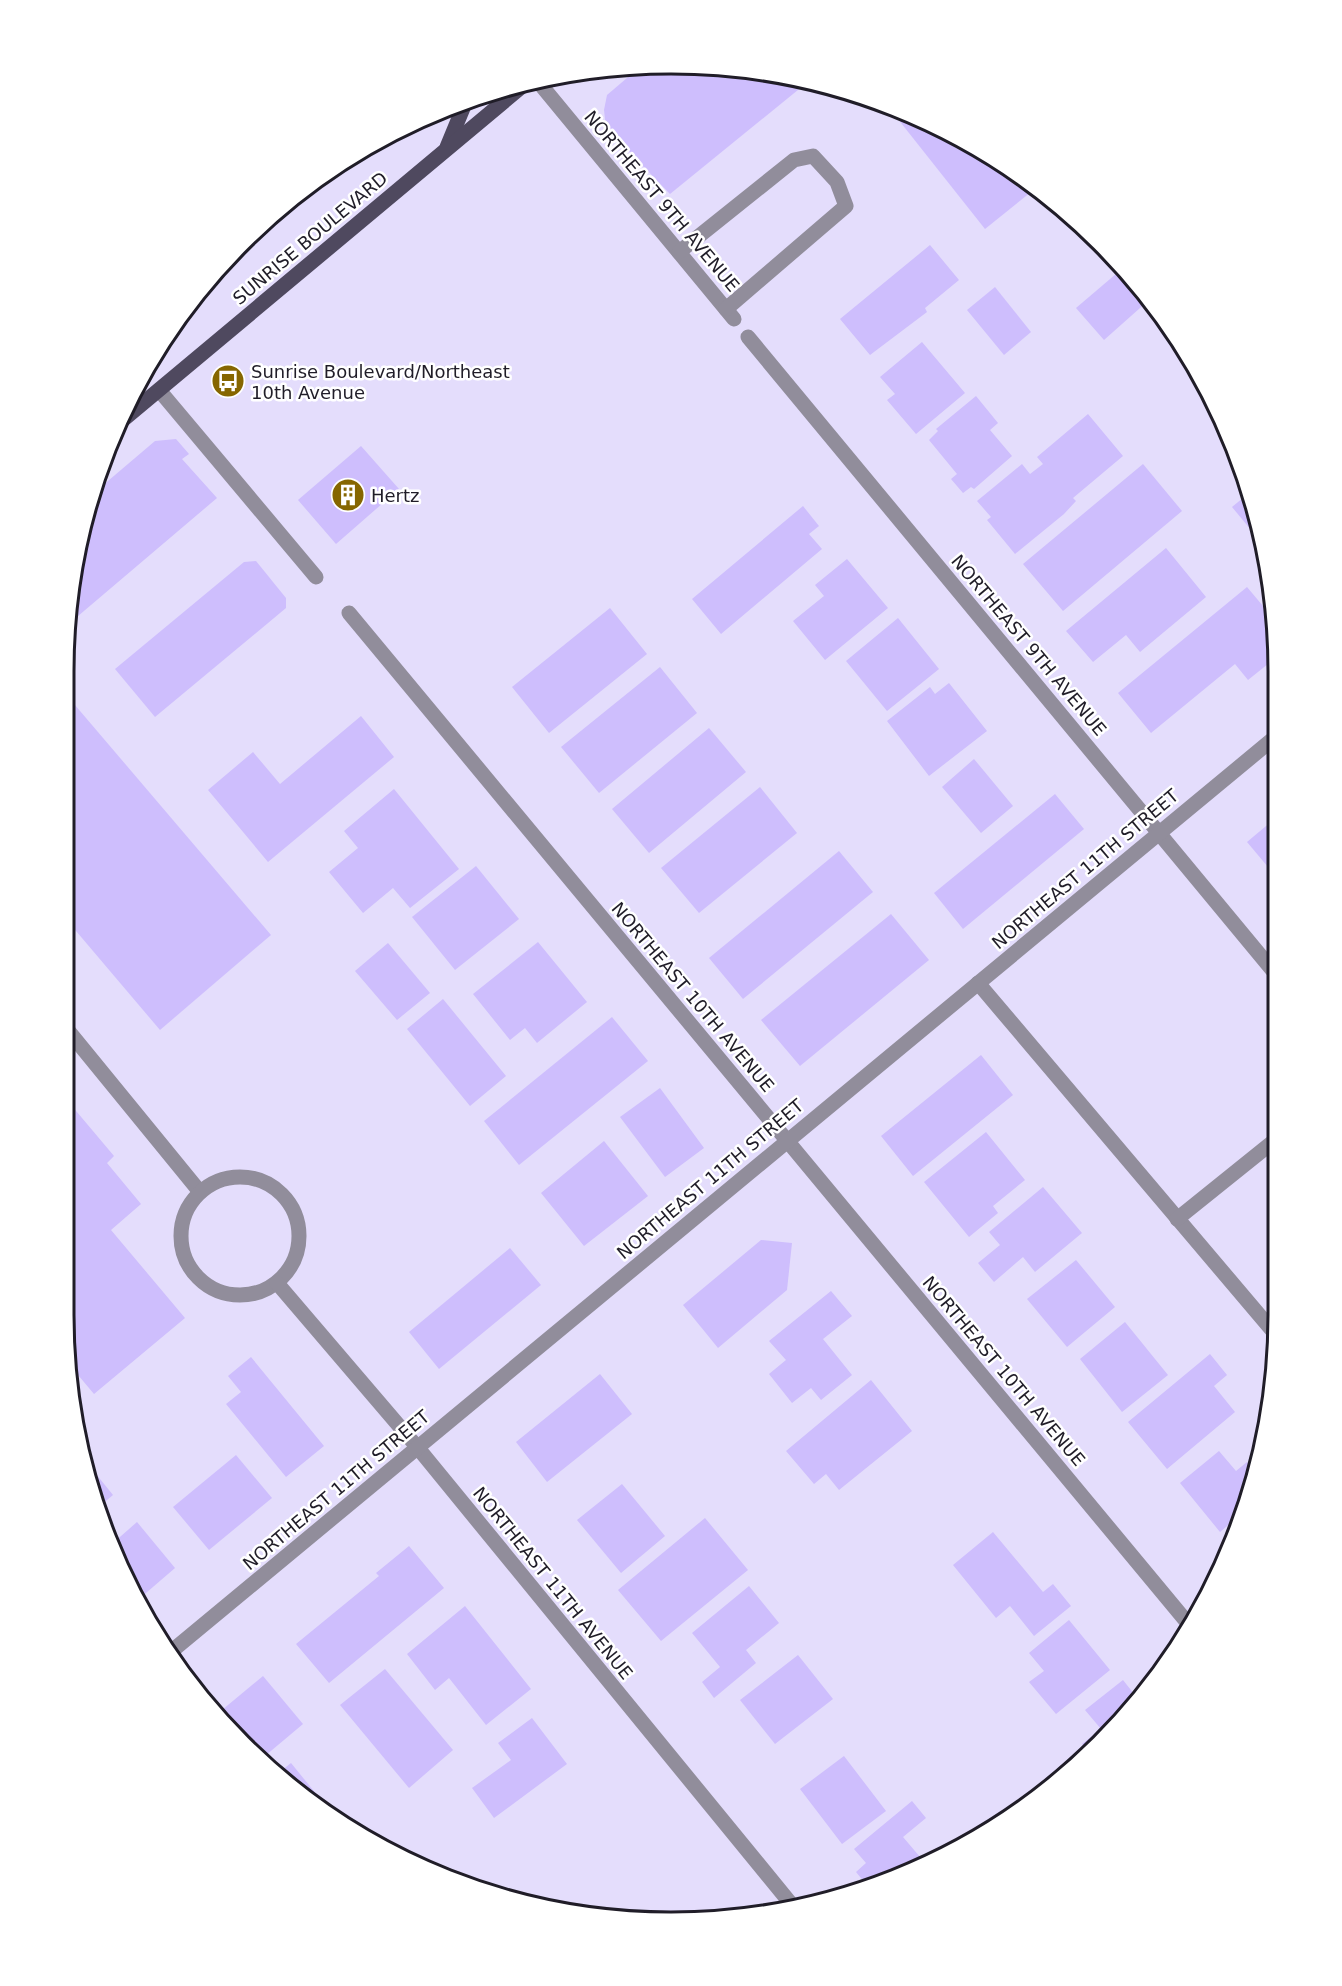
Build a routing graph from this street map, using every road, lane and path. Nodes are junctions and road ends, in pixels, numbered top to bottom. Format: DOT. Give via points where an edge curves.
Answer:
graph roads {
  1 [pos="542,88"];
  2 [pos="511,96"];
  3 [pos="462,112"];
  4 [pos="446,149"];
  5 [pos="679,252"];
  6 [pos="748,337"];
  7 [pos="159,390"];
  8 [pos="133,412"];
  9 [pos="316,577"];
  10 [pos="349,613"];
  11 [pos="1268,743"];
  12 [pos="1160,833"];
  13 [pos="1268,965"];
  14 [pos="978,983"];
  15 [pos="74,1038"];
  16 [pos="787,1140"];
  17 [pos="1268,1146"];
  18 [pos="200,1192"];
  19 [pos="1177,1219"];
  20 [pos="277,1283"];
  21 [pos="1268,1325"];
  22 [pos="418,1448"];
  23 [pos="1185,1619"];
  24 [pos="175,1648"];
  25 [pos="789,1901"];
  1 -- 5 [label="street, NORTHEAST 9TH AVENUE"];
  2 -- 4 [label="main road, SUNRISE BOULEVARD"];
  3 -- 4 [label="main road"];
  4 -- 7 [label="main road, SUNRISE BOULEVARD"];
  5 -- 5 [label="street, NORTHEAST 9TH AVENUE" via="730,314 846,206 837,182 813,156 795,160"];
  6 -- 12 [label="street, NORTHEAST 9TH AVENUE"];
  7 -- 8 [label="main road, SUNRISE BOULEVARD"];
  7 -- 9 [label="street"];
  10 -- 16 [label="street, NORTHEAST 10TH AVENUE"];
  11 -- 12 [label="street, NORTHEAST 11TH STREET"];
  12 -- 13 [label="street, NORTHEAST 9TH AVENUE"];
  12 -- 14 [label="street, NORTHEAST 11TH STREET"];
  14 -- 16 [label="street, NORTHEAST 11TH STREET"];
  14 -- 19 [label="street"];
  15 -- 18 [label="street"];
  16 -- 22 [label="street, NORTHEAST 11TH STREET"];
  16 -- 23 [label="street, NORTHEAST 10TH AVENUE"];
  17 -- 19 [label="street"];
  18 -- 20 [label="street" via="181,1227 181,1247 188,1266 219,1292 239,1296 259,1293"];
  18 -- 20 [label="street" via="216,1182 253,1178 271,1185 285,1197 296,1213 299,1241 290,1269"];
  19 -- 21 [label="street"];
  20 -- 22 [label="street, NORTHEAST 11TH AVENUE"];
  22 -- 24 [label="street, NORTHEAST 11TH STREET"];
  22 -- 25 [label="street, NORTHEAST 11TH AVENUE"];
}
